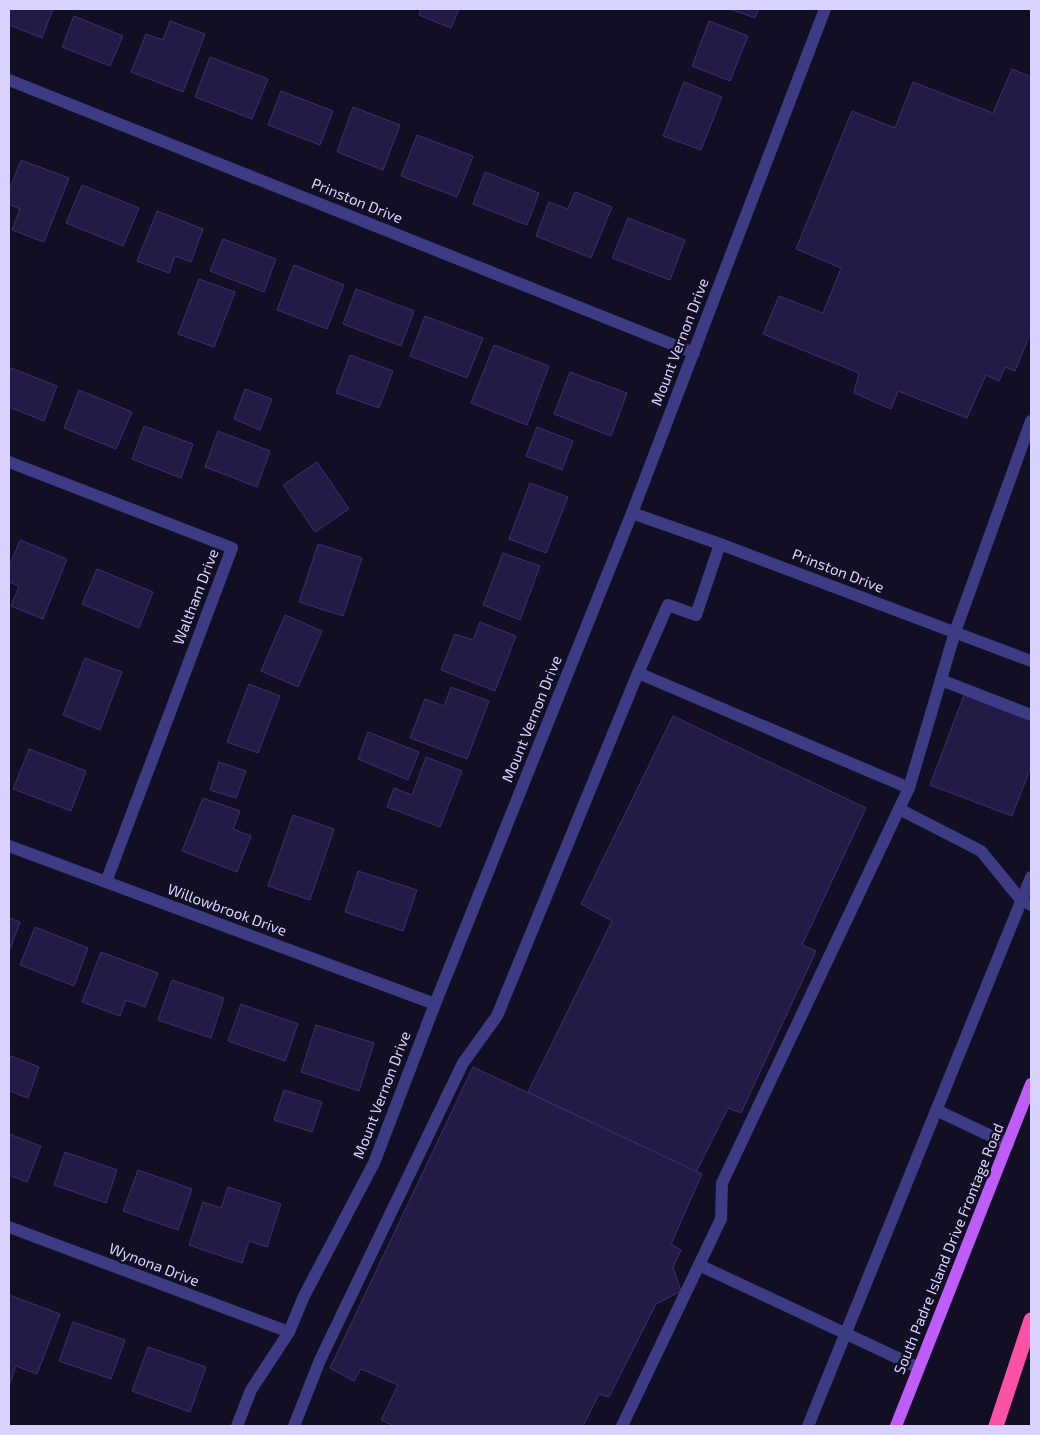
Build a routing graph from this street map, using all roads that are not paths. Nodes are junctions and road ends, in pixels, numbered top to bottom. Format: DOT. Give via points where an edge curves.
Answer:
graph roads {
  1 [pos="825,9"];
  2 [pos="9,80"];
  3 [pos="694,353"];
  4 [pos="1031,421"];
  5 [pos="9,462"];
  6 [pos="632,513"];
  7 [pos="720,544"];
  8 [pos="955,632"];
  9 [pos="1031,661"];
  10 [pos="638,673"];
  11 [pos="941,680"];
  12 [pos="1031,715"];
  13 [pos="909,788"];
  14 [pos="899,808"];
  15 [pos="9,846"];
  16 [pos="1031,877"];
  17 [pos="106,882"];
  18 [pos="1026,902"];
  19 [pos="435,1004"];
  20 [pos="1031,1084"];
  21 [pos="936,1110"];
  22 [pos="1008,1144"];
  23 [pos="9,1227"];
  24 [pos="699,1264"];
  25 [pos="1031,1320"];
  26 [pos="288,1332"];
  27 [pos="845,1334"];
  28 [pos="1031,1348"];
  29 [pos="919,1368"];
  30 [pos="237,1426"];
  31 [pos="294,1426"];
  32 [pos="622,1426"];
  33 [pos="808,1426"];
  34 [pos="896,1426"];
  35 [pos="996,1426"];
  36 [pos="1001,1426"];
  1 -- 3 [label="street, Mount Vernon Drive"];
  2 -- 3 [label="street, Prinston Drive"];
  3 -- 6 [label="street, Mount Vernon Drive"];
  4 -- 8 [label="street"];
  5 -- 17 [label="street, Waltham Drive" via="232,548"];
  6 -- 7 [label="street, Prinston Drive"];
  6 -- 19 [label="street, Mount Vernon Drive"];
  7 -- 8 [label="street, Prinston Drive"];
  7 -- 10 [label="street" via="696,615 668,605"];
  8 -- 9 [label="street, Prinston Drive"];
  8 -- 11 [label="street"];
  10 -- 13 [label="street"];
  10 -- 31 [label="street" via="497,1016 463,1063 320,1360"];
  11 -- 12 [label="street"];
  11 -- 13 [label="street"];
  13 -- 14 [label="street"];
  14 -- 18 [label="street" via="981,852"];
  14 -- 24 [label="street" via="722,1183 721,1219"];
  15 -- 17 [label="street, Willowbrook Drive"];
  16 -- 18 [label="street"];
  17 -- 19 [label="street, Willowbrook Drive"];
  18 -- 21 [label="street"];
  19 -- 26 [label="street, Mount Vernon Drive" via="374,1163"];
  20 -- 22 [label="main road, South Padre Island Drive Frontage Road"];
  21 -- 22 [label="street"];
  21 -- 27 [label="street"];
  22 -- 29 [label="main road, South Padre Island Drive Frontage Road"];
  23 -- 26 [label="street, Wynona Drive"];
  24 -- 27 [label="street"];
  24 -- 32 [label="street"];
  25 -- 35 [label="highway"];
  26 -- 30 [label="street, Mount Vernon Drive" via="251,1390"];
  27 -- 29 [label="street"];
  27 -- 33 [label="street"];
  28 -- 36 [label="highway"];
  29 -- 34 [label="main road, South Padre Island Drive Frontage Road"];
}
